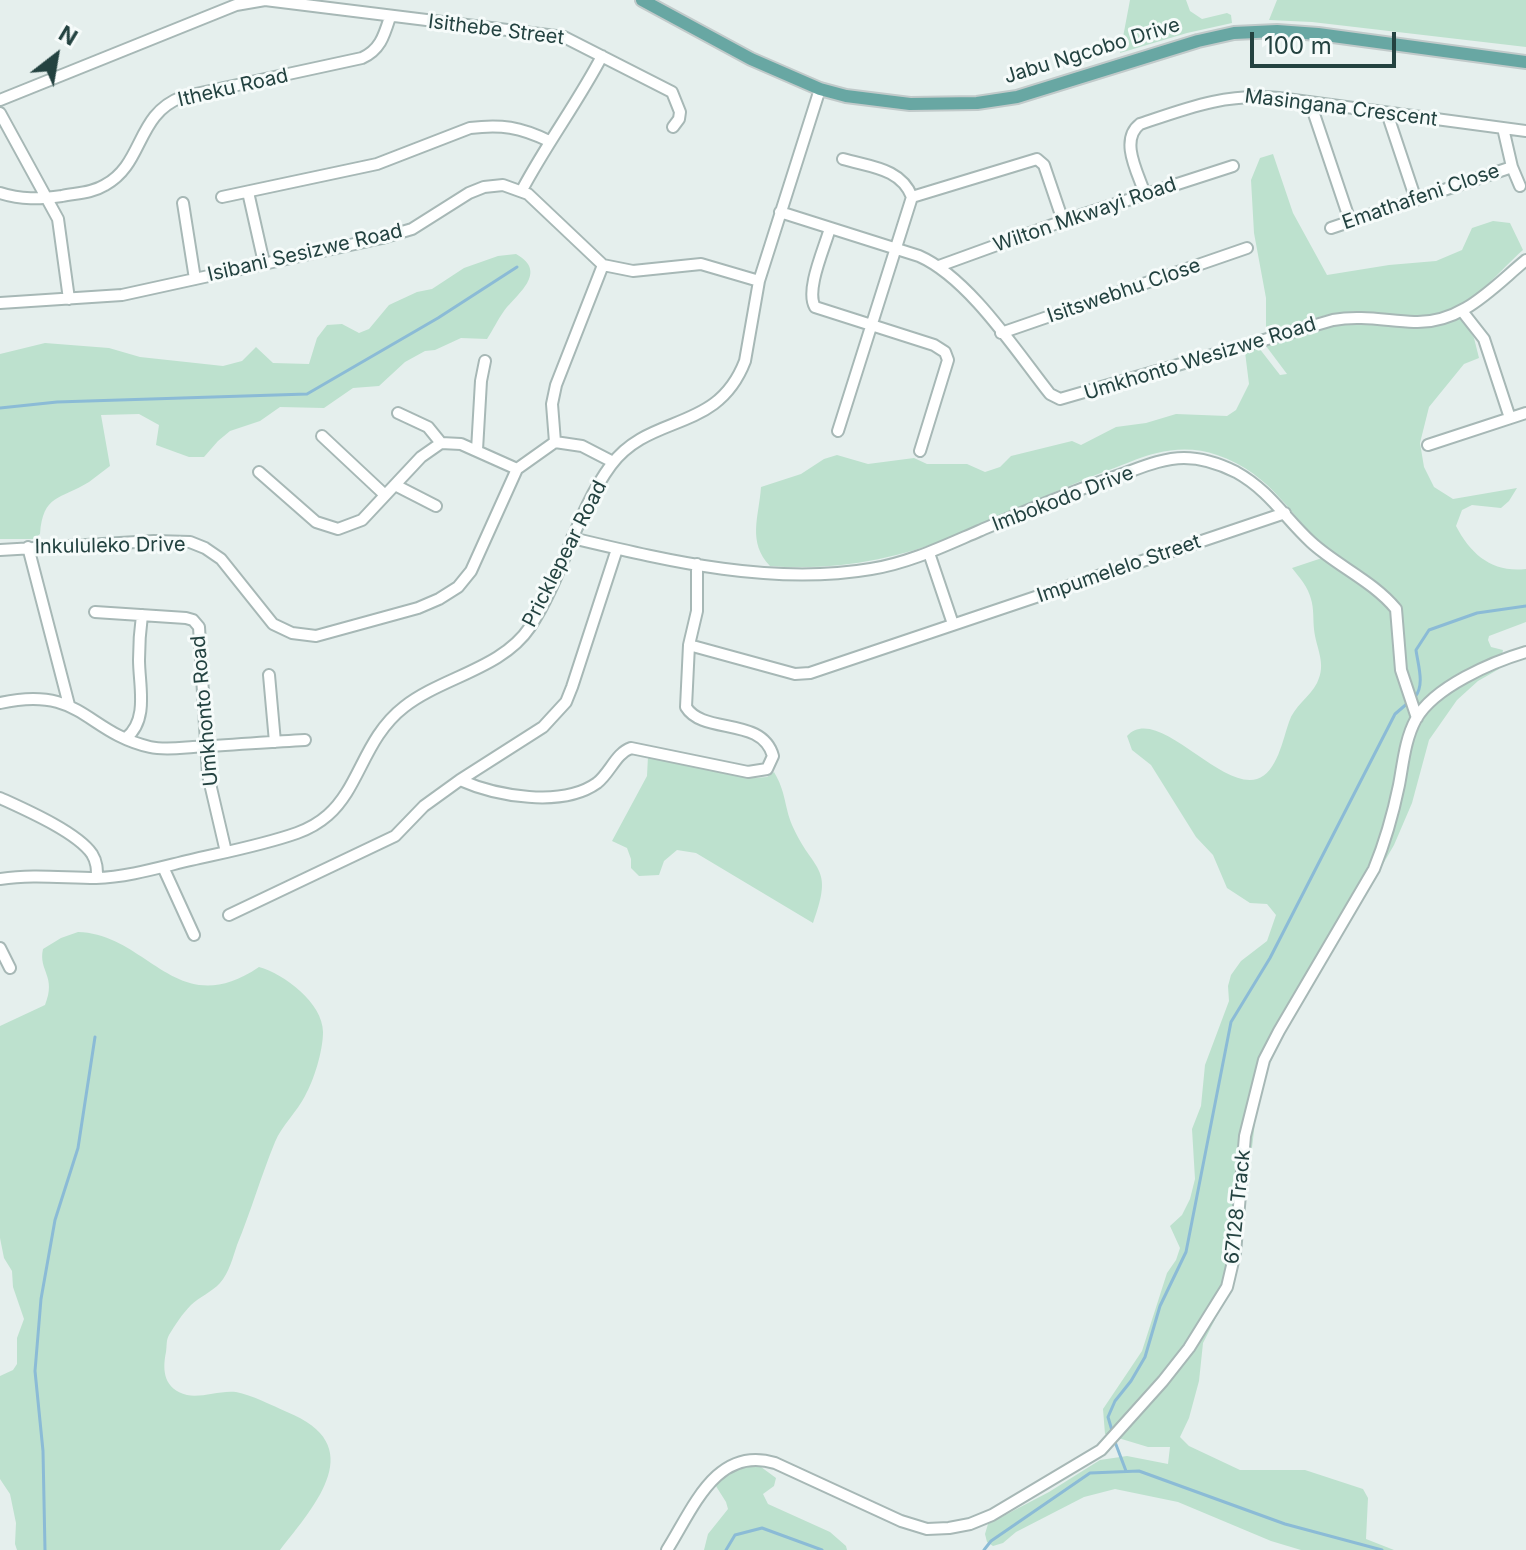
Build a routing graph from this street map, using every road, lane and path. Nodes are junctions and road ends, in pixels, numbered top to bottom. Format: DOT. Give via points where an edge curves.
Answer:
graph roads {
  1 [pos="642,0"];
  2 [pos="390,17"];
  3 [pos="602,56"];
  4 [pos="1526,62"];
  5 [pos="820,89"];
  6 [pos="0,100"];
  7 [pos="1310,102"];
  8 [pos="0,113"];
  9 [pos="1387,113"];
  10 [pos="673,127"];
  11 [pos="1503,128"];
  12 [pos="1526,131"];
  13 [pos="549,141"];
  14 [pos="843,159"];
  15 [pos="1233,166"];
  16 [pos="1512,167"];
  17 [pos="1520,186"];
  18 [pos="522,190"];
  19 [pos="248,192"];
  20 [pos="0,193"];
  21 [pos="1145,194"];
  22 [pos="222,197"];
  23 [pos="912,197"];
  24 [pos="46,198"];
  25 [pos="1416,200"];
  26 [pos="183,203"];
  27 [pos="780,212"];
  28 [pos="1063,221"];
  29 [pos="1350,221"];
  30 [pos="830,228"];
  31 [pos="1331,228"];
  32 [pos="895,248"];
  33 [pos="1247,248"];
  34 [pos="1526,260"];
  35 [pos="264,263"];
  36 [pos="603,265"];
  37 [pos="939,266"];
  38 [pos="195,279"];
  39 [pos="759,281"];
  40 [pos="69,299"];
  41 [pos="0,303"];
  42 [pos="1462,311"];
  43 [pos="871,326"];
  44 [pos="1001,333"];
  45 [pos="485,361"];
  46 [pos="398,413"];
  47 [pos="1526,413"];
  48 [pos="1510,418"];
  49 [pos="838,431"];
  50 [pos="322,436"];
  51 [pos="555,442"];
  52 [pos="441,443"];
  53 [pos="1428,445"];
  54 [pos="477,450"];
  55 [pos="920,451"];
  56 [pos="613,462"];
  57 [pos="517,469"];
  58 [pos="259,472"];
  59 [pos="395,485"];
  60 [pos="385,495"];
  61 [pos="436,506"];
  62 [pos="1285,513"];
  63 [pos="572,538"];
  64 [pos="28,547"];
  65 [pos="617,549"];
  66 [pos="0,550"];
  67 [pos="929,553"];
  68 [pos="697,564"];
  69 [pos="95,612"];
  70 [pos="142,615"];
  71 [pos="953,624"];
  72 [pos="689,645"];
  73 [pos="1526,652"];
  74 [pos="269,675"];
  75 [pos="0,703"];
  76 [pos="69,705"];
  77 [pos="1417,718"];
  78 [pos="126,738"];
  79 [pos="305,740"];
  80 [pos="275,742"];
  81 [pos="206,746"];
  82 [pos="460,780"];
  83 [pos="0,798"];
  84 [pos="226,852"];
  85 [pos="163,867"];
  86 [pos="97,878"];
  87 [pos="0,879"];
  88 [pos="229,915"];
  89 [pos="194,935"];
  90 [pos="0,948"];
  91 [pos="10,968"];
  92 [pos="667,1550"];
  1 -- 5 [label="main road, Jabu Ngcobo Drive" via="751,59"];
  2 -- 3 [label="street, Isithebe Street" via="553,34"];
  2 -- 6 [label="street, Isithebe Street" via="276,1 245,2"];
  2 -- 24 [label="street, Itheku Road" via="380,44 362,58 171,101 154,116 126,167 110,183"];
  3 -- 10 [label="street, Isithebe Street" via="672,92 680,112"];
  3 -- 13 [label="street"];
  4 -- 5 [label="main road, Jabu Ngcobo Drive" via="1277,31 1198,41 1045,90 977,103 910,104"];
  5 -- 27 [label="street, Pricklepear Road"];
  7 -- 9 [label="street, Masingana Crescent"];
  7 -- 21 [label="street, Masingana Crescent" via="1228,97 1140,124 1130,143"];
  7 -- 29 [label="street"];
  8 -- 24 [label="street"];
  9 -- 11 [label="street, Masingana Crescent"];
  9 -- 25 [label="street"];
  11 -- 12 [label="street, Masingana Crescent"];
  11 -- 16 [label="street, Emathafeni Close"];
  13 -- 18 [label="street"];
  13 -- 19 [label="street" via="525,129 470,128 377,164"];
  14 -- 23 [label="street" via="897,176"];
  15 -- 21 [label="street, Wilton Mkwayi Road"];
  16 -- 17 [label="street, Emathafeni Close"];
  16 -- 25 [label="street, Emathafeni Close"];
  18 -- 35 [label="street, Isibani Sesizwe Road" via="484,187 399,234"];
  18 -- 36 [label="street"];
  19 -- 22 [label="street"];
  19 -- 35 [label="street"];
  20 -- 24 [label="street, Itheku Road"];
  21 -- 28 [label="street, Wilton Mkwayi Road"];
  23 -- 28 [label="street" via="1037,159 1044,165"];
  23 -- 32 [label="street"];
  24 -- 40 [label="street" via="60,225"];
  25 -- 29 [label="street, Emathafeni Close"];
  26 -- 38 [label="street"];
  27 -- 30 [label="street, Umkhonto Wesizwe Road"];
  27 -- 39 [label="street, Pricklepear Road"];
  28 -- 37 [label="street, Wilton Mkwayi Road"];
  29 -- 31 [label="street, Emathafeni Close"];
  30 -- 32 [label="street, Umkhonto Wesizwe Road"];
  30 -- 43 [label="street" via="811,300 818,309"];
  32 -- 37 [label="street, Umkhonto Wesizwe Road"];
  32 -- 43 [label="street"];
  33 -- 44 [label="street, Isitswebhu Close"];
  34 -- 42 [label="street, Umkhonto Wesizwe Road"];
  35 -- 38 [label="street, Isibani Sesizwe Road"];
  36 -- 39 [label="street" via="633,271 701,264"];
  36 -- 51 [label="street" via="556,385"];
  37 -- 44 [label="street, Umkhonto Wesizwe Road"];
  38 -- 40 [label="street, Isibani Sesizwe Road" via="122,295"];
  39 -- 56 [label="street, Pricklepear Road" via="745,361 732,387 712,407 657,430"];
  40 -- 41 [label="street, Isibani Sesizwe Road"];
  42 -- 44 [label="street, Umkhonto Wesizwe Road" via="1417,322 1333,320 1064,399 1050,394"];
  42 -- 48 [label="street" via="1484,339"];
  43 -- 49 [label="street"];
  43 -- 55 [label="street" via="945,352 948,360"];
  45 -- 54 [label="street"];
  46 -- 52 [label="street" via="428,427"];
  47 -- 48 [label="street"];
  48 -- 53 [label="street"];
  50 -- 60 [label="street"];
  51 -- 56 [label="street" via="582,446"];
  51 -- 57 [label="street"];
  52 -- 54 [label="street"];
  52 -- 59 [label="street"];
  54 -- 57 [label="street"];
  56 -- 63 [label="street, Pricklepear Road"];
  57 -- 64 [label="street, Inkululeko Drive" via="471,571 458,587 418,608 316,636 273,624 221,559 196,544"];
  58 -- 60 [label="street" via="307,516 329,528 354,525"];
  59 -- 60 [label="street"];
  59 -- 61 [label="street"];
  62 -- 67 [label="street, Imbokodo Drive" via="1235,472 1182,458 1087,486"];
  62 -- 71 [label="street, Impumelelo Street"];
  62 -- 77 [label="street, Imbokodo Drive" via="1309,540 1396,609 1401,670"];
  63 -- 65 [label="street, Imbokodo Drive"];
  63 -- 84 [label="street, Pricklepear Road" via="523,637 393,716 333,810 295,834"];
  64 -- 66 [label="street, Inkululeko Drive"];
  64 -- 76 [label="street"];
  65 -- 68 [label="street, Imbokodo Drive"];
  65 -- 82 [label="street" via="566,702 543,727"];
  67 -- 68 [label="street, Imbokodo Drive" via="831,575"];
  67 -- 71 [label="street"];
  68 -- 72 [label="street" via="697,611"];
  69 -- 70 [label="street, Umkhonto Road"];
  70 -- 78 [label="street" via="141,713"];
  70 -- 81 [label="street, Umkhonto Road" via="191,618 199,627"];
  71 -- 72 [label="street, Impumelelo Street" via="803,674"];
  72 -- 82 [label="street" via="684,702 688,712 765,740 773,756 763,771 631,748 595,784 559,797 480,789"];
  73 -- 77 [label="street, 67128 Track" via="1458,681"];
  74 -- 80 [label="street"];
  75 -- 76 [label="street" via="34,697"];
  76 -- 78 [label="street"];
  77 -- 92 [label="street, 67128 Track" via="1374,869 1264,1060 1245,1136 1227,1287 1189,1348 1134,1416 1101,1450 1060,1477 992,1515 949,1528 927,1529 901,1521 775,1463 748,1459 731,1464 712,1480"];
  78 -- 81 [label="street" via="159,748"];
  79 -- 80 [label="street"];
  80 -- 81 [label="street"];
  81 -- 84 [label="street, Umkhonto Road"];
  82 -- 88 [label="street" via="395,836 249,899"];
  83 -- 86 [label="street" via="87,848"];
  84 -- 85 [label="street, Pricklepear Road"];
  85 -- 86 [label="street, Pricklepear Road"];
  85 -- 89 [label="street"];
  86 -- 87 [label="street, Pricklepear Road"];
  90 -- 91 [label="street"];
}
